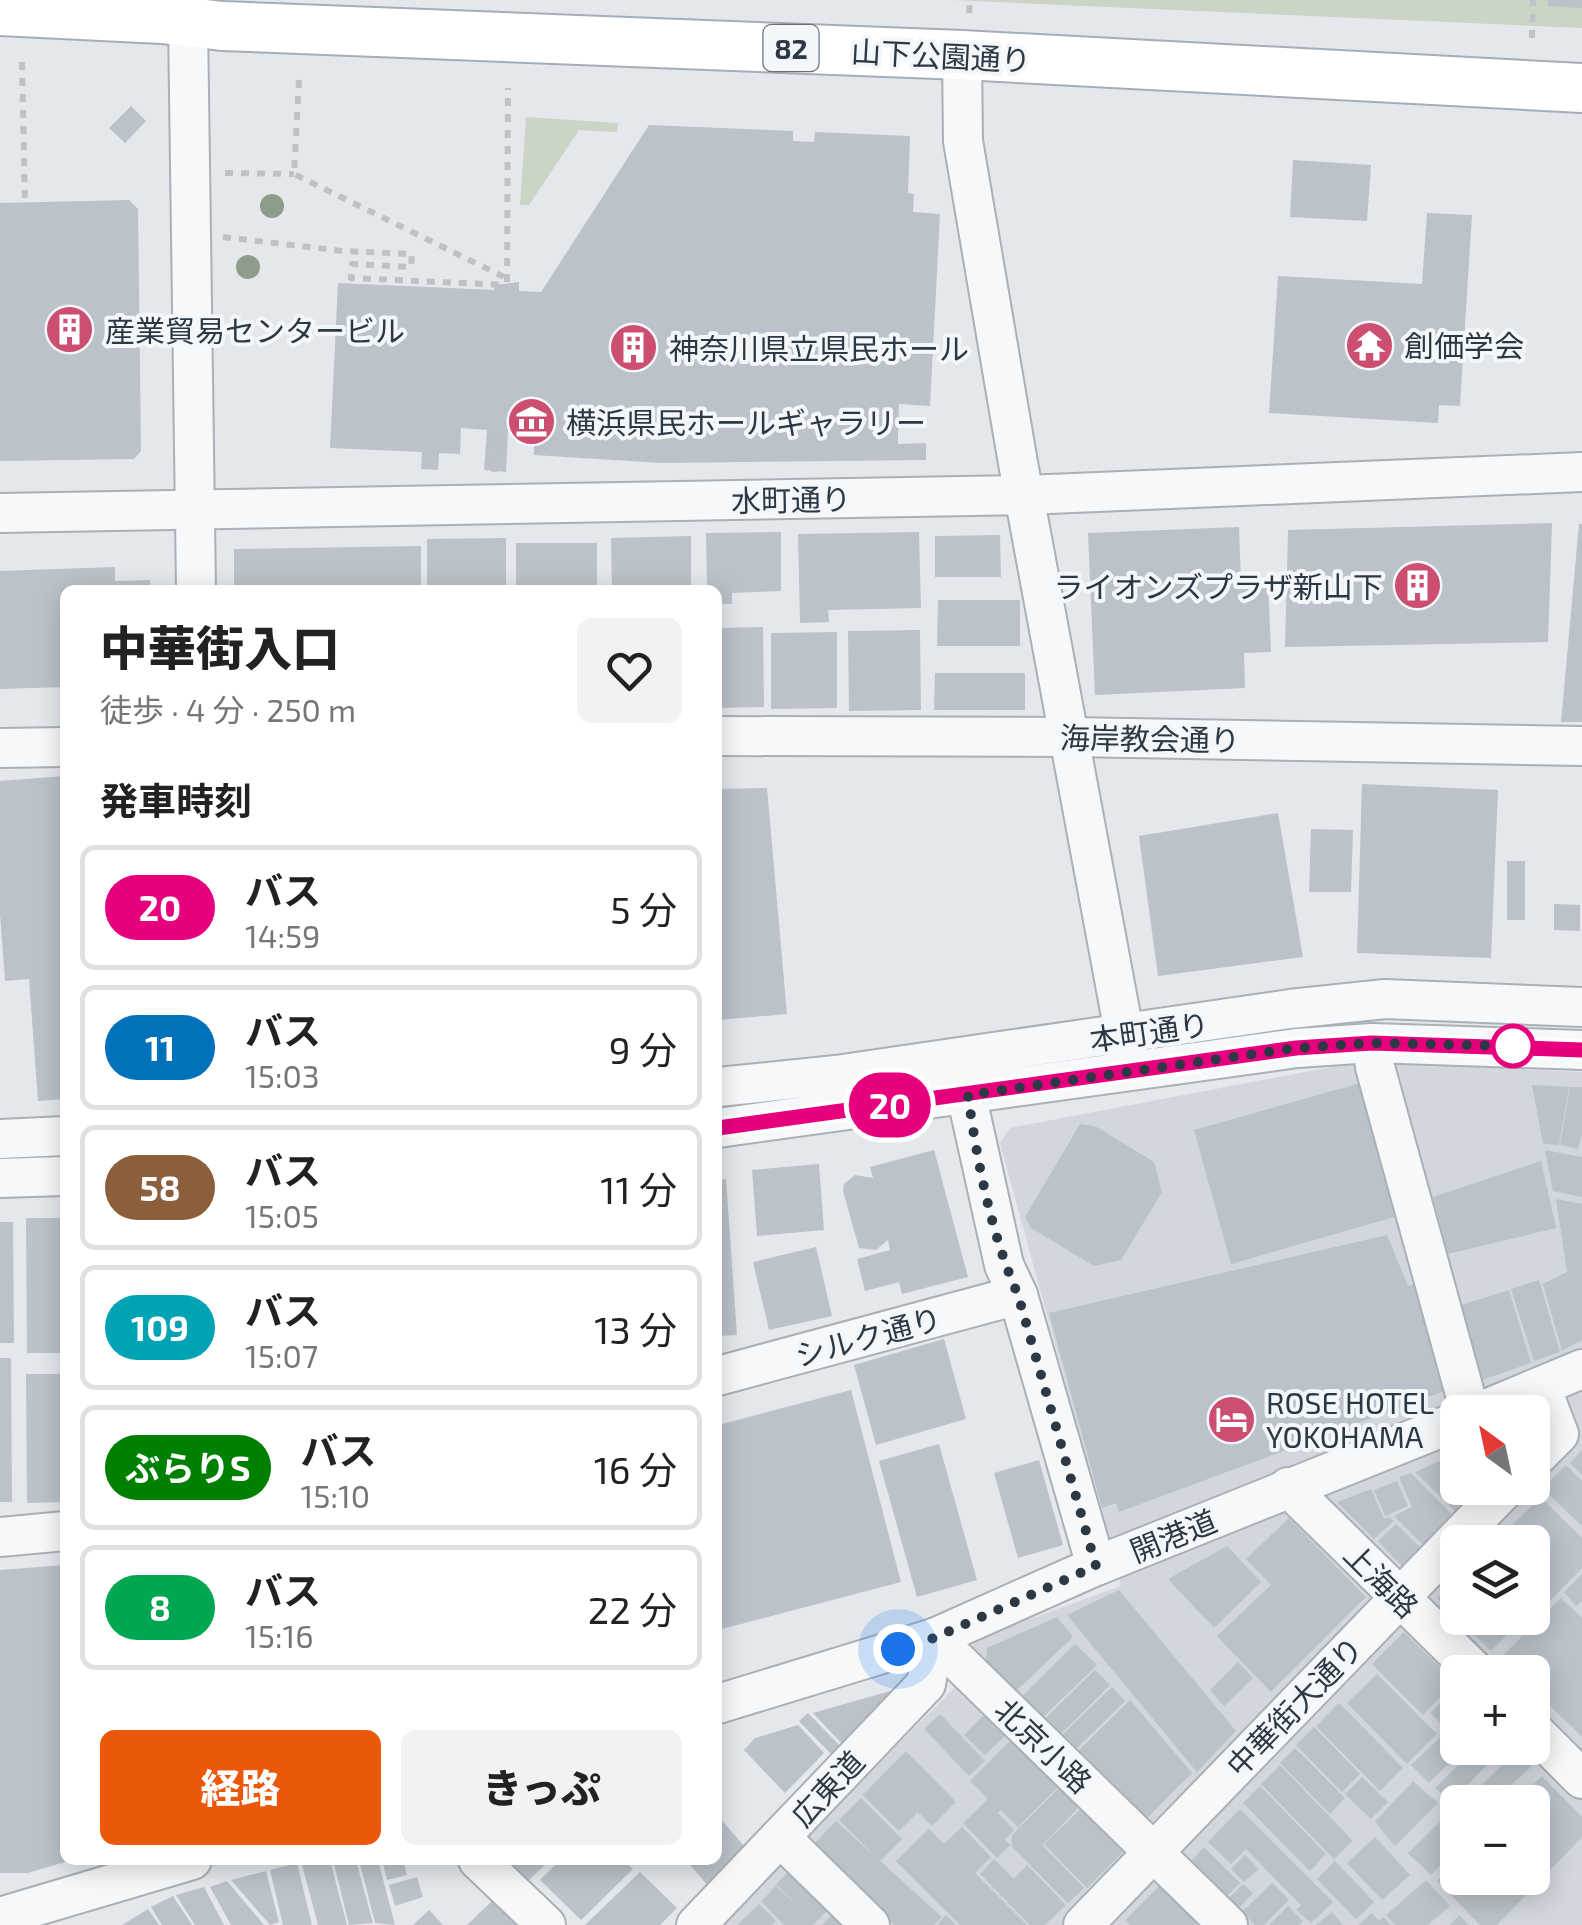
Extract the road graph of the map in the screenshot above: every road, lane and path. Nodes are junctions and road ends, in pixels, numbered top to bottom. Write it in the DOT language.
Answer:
graph roads {
  1 [pos="970,0"];
  2 [pos="1533,0"];
  3 [pos="0,11"];
  4 [pos="188,22"];
  5 [pos="966,34"];
  6 [pos="1532,38"];
  7 [pos="22,62"];
  8 [pos="299,80"];
  9 [pos="508,88"];
  10 [pos="1582,88"];
  11 [pos="226,173"];
  12 [pos="294,174"];
  13 [pos="24,202"];
  14 [pos="211,236"];
  15 [pos="507,286"];
  16 [pos="496,430"];
  17 [pos="1582,472"];
  18 [pos="494,478"];
  19 [pos="1026,495"];
  20 [pos="195,508"];
  21 [pos="0,512"];
  22 [pos="196,585"];
  23 [pos="722,736"];
  24 [pos="1072,736"];
  25 [pos="1582,746"];
  26 [pos="60,747"];
  27 [pos="0,748"];
  28 [pos="1582,1007"];
  29 [pos="1372,1043"];
  30 [pos="1582,1050"];
  31 [pos="1128,1052"];
  32 [pos="963,1077"];
  33 [pos="722,1086"];
  34 [pos="722,1127"];
  35 [pos="60,1136"];
  36 [pos="0,1139"];
  37 [pos="60,1176"];
  38 [pos="0,1178"];
  39 [pos="1018,1295"];
  40 [pos="1582,1369"];
  41 [pos="722,1375"];
  42 [pos="1541,1387"];
  43 [pos="1465,1395"];
  44 [pos="1521,1395"];
  45 [pos="1544,1395"];
  46 [pos="1550,1410"];
  47 [pos="1440,1428"];
  48 [pos="1550,1443"];
  49 [pos="1288,1487"];
  50 [pos="1489,1505"];
  51 [pos="60,1531"];
  52 [pos="0,1537"];
  53 [pos="1096,1566"];
  54 [pos="1400,1596"];
  55 [pos="934,1638"];
  56 [pos="1459,1655"];
  57 [pos="722,1703"];
  58 [pos="1550,1747"];
  59 [pos="1582,1779"];
  60 [pos="780,1838"];
  61 [pos="1153,1852"];
  62 [pos="175,1865"];
  63 [pos="483,1865"];
  64 [pos="0,1917"];
  65 [pos="546,1925"];
  66 [pos="696,1925"];
  67 [pos="870,1925"];
  68 [pos="1083,1925"];
  69 [pos="1228,1925"];
  1 -- 5 [label="path"];
  2 -- 6 [label="path"];
  3 -- 4 [label="main road, 山下公園通り / 82"];
  4 -- 5 [label="main road, 山下公園通り / 82"];
  4 -- 20 [label="street"];
  5 -- 10 [label="main road, 山下公園通り / 82"];
  5 -- 19 [label="street"];
  7 -- 13 [label="path"];
  8 -- 12 [label="path"];
  9 -- 15 [label="path"];
  11 -- 12 [label="path"];
  12 -- 15 [label="path"];
  14 -- 15 [label="path"];
  16 -- 18 [label="path"];
  17 -- 19 [label="street, 水町通り"];
  19 -- 20 [label="street, 水町通り"];
  19 -- 24 [label="street"];
  20 -- 21 [label="street, 水町通り"];
  20 -- 22 [label="street"];
  23 -- 24 [label="street, 海岸教会通り"];
  24 -- 25 [label="street, 海岸教会通り"];
  24 -- 31 [label="street"];
  26 -- 27 [label="street"];
  28 -- 31 [label="street, 本町通り"];
  29 -- 30 [label="street, 本町通り"];
  29 -- 31 [label="street, 本町通り"];
  29 -- 43 [label="street"];
  31 -- 32 [label="street, 本町通り"];
  32 -- 33 [label="street, 本町通り"];
  32 -- 34 [label="street, 本町通り"];
  32 -- 39 [label="street"];
  35 -- 36 [label="street"];
  37 -- 38 [label="street"];
  39 -- 41 [label="street, シルク通り"];
  39 -- 53 [label="street"];
  40 -- 42 [label="street"];
  42 -- 44 [label="street"];
  42 -- 45 [label="street"];
  46 -- 48 [label="street"];
  47 -- 49 [label="street, 開港道"];
  49 -- 53 [label="street, 開港道"];
  49 -- 54 [label="street, 上海路"];
  50 -- 54 [label="street, 中華街大通り"];
  51 -- 52 [label="street"];
  53 -- 55 [label="street, 開港道"];
  54 -- 56 [label="street, 上海路"];
  54 -- 61 [label="street, 中華街大通り"];
  55 -- 57 [label="street, 開港道"];
  55 -- 60 [label="street, 広東道"];
  55 -- 61 [label="street, 北京小路"];
  58 -- 59 [label="street"];
  60 -- 66 [label="street, 広東道"];
  60 -- 67 [label="street"];
  61 -- 68 [label="street, 中華街大通り"];
  61 -- 69 [label="street, 北京小路"];
  62 -- 64 [label="street"];
  63 -- 65 [label="street"];
}
